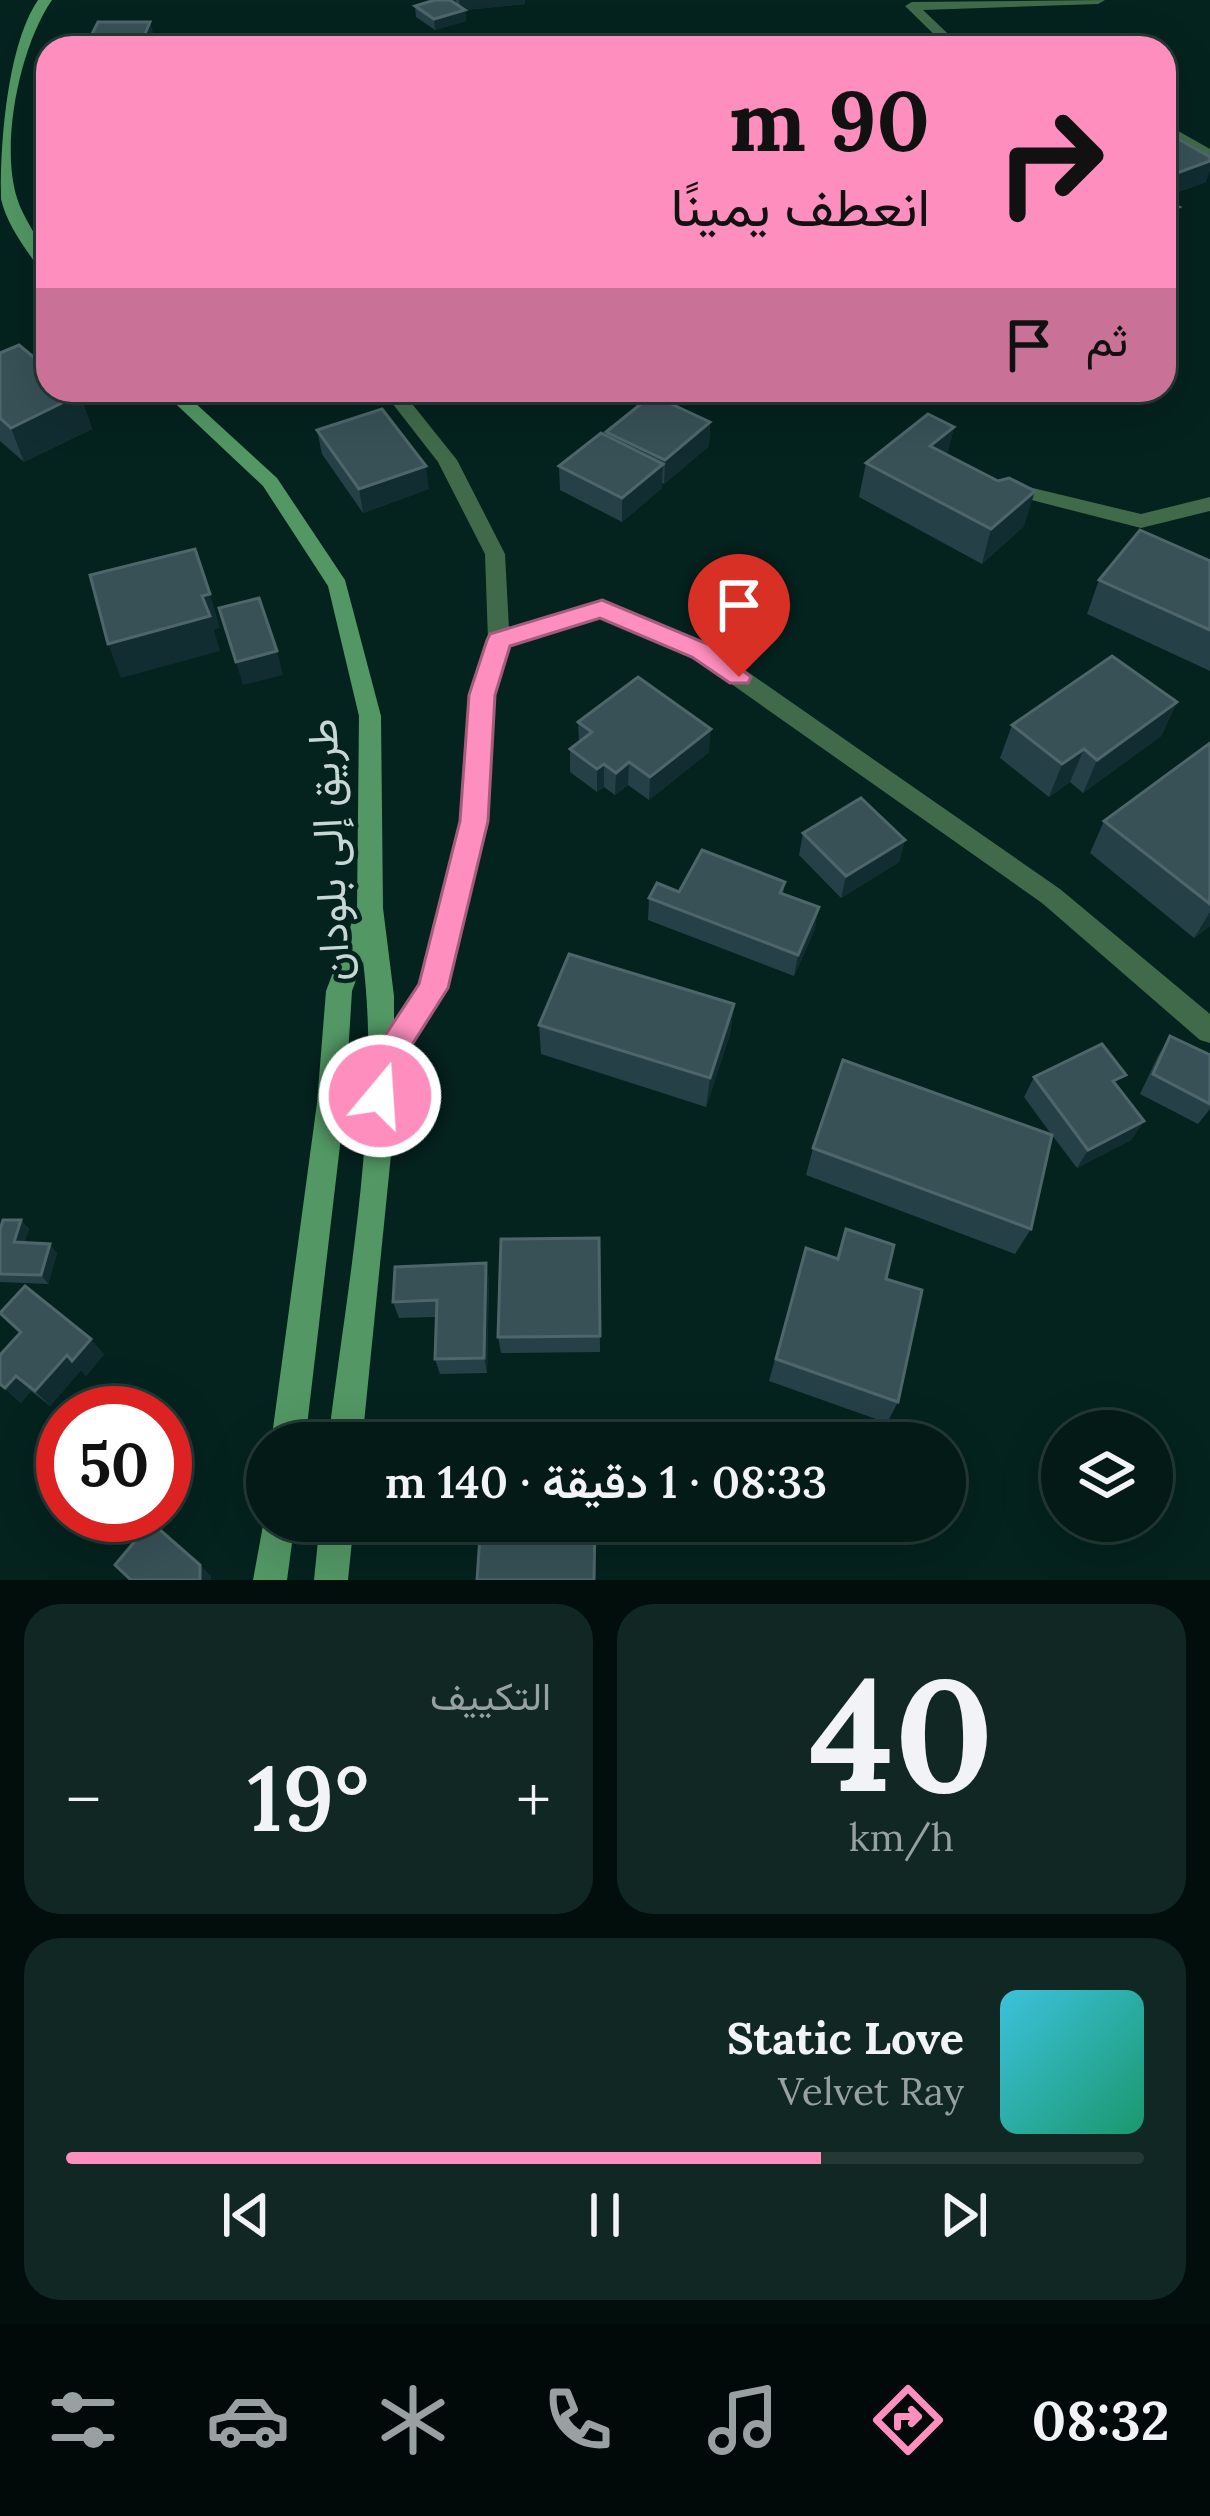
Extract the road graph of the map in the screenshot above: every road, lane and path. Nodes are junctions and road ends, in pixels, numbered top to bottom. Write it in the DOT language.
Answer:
graph roads {
  1 [pos="45,0"];
  2 [pos="895,0"];
  3 [pos="1098,0"];
  4 [pos="912,6"];
  5 [pos="943,36"];
  6 [pos="1176,134"];
  7 [pos="1210,155"];
  8 [pos="36,250"];
  9 [pos="183,402"];
  10 [pos="401,402"];
  11 [pos="991,484"];
  12 [pos="1210,504"];
  13 [pos="499,640"];
  14 [pos="370,908"];
  15 [pos="1210,1030"];
  16 [pos="380,1066"];
  17 [pos="291,1422"];
  18 [pos="347,1422"];
  19 [pos="275,1542"];
  20 [pos="335,1542"];
  21 [pos="270,1580"];
  22 [pos="331,1580"];
  1 -- 8 [label="main road"];
  2 -- 4 [label="street"];
  3 -- 4 [label="street"];
  4 -- 5 [label="street"];
  6 -- 7 [label="street"];
  9 -- 14 [label="main road, طريق إلى بلودان"];
  10 -- 13 [label="street"];
  11 -- 12 [label="street"];
  13 -- 15 [label="street"];
  13 -- 16 [label="street"];
  14 -- 16 [label="main road, طريق إلى بلودان"];
  14 -- 17 [label="main road"];
  16 -- 18 [label="main road, طريق إلى بلودان"];
  19 -- 21 [label="main road"];
  20 -- 22 [label="main road"];
}
